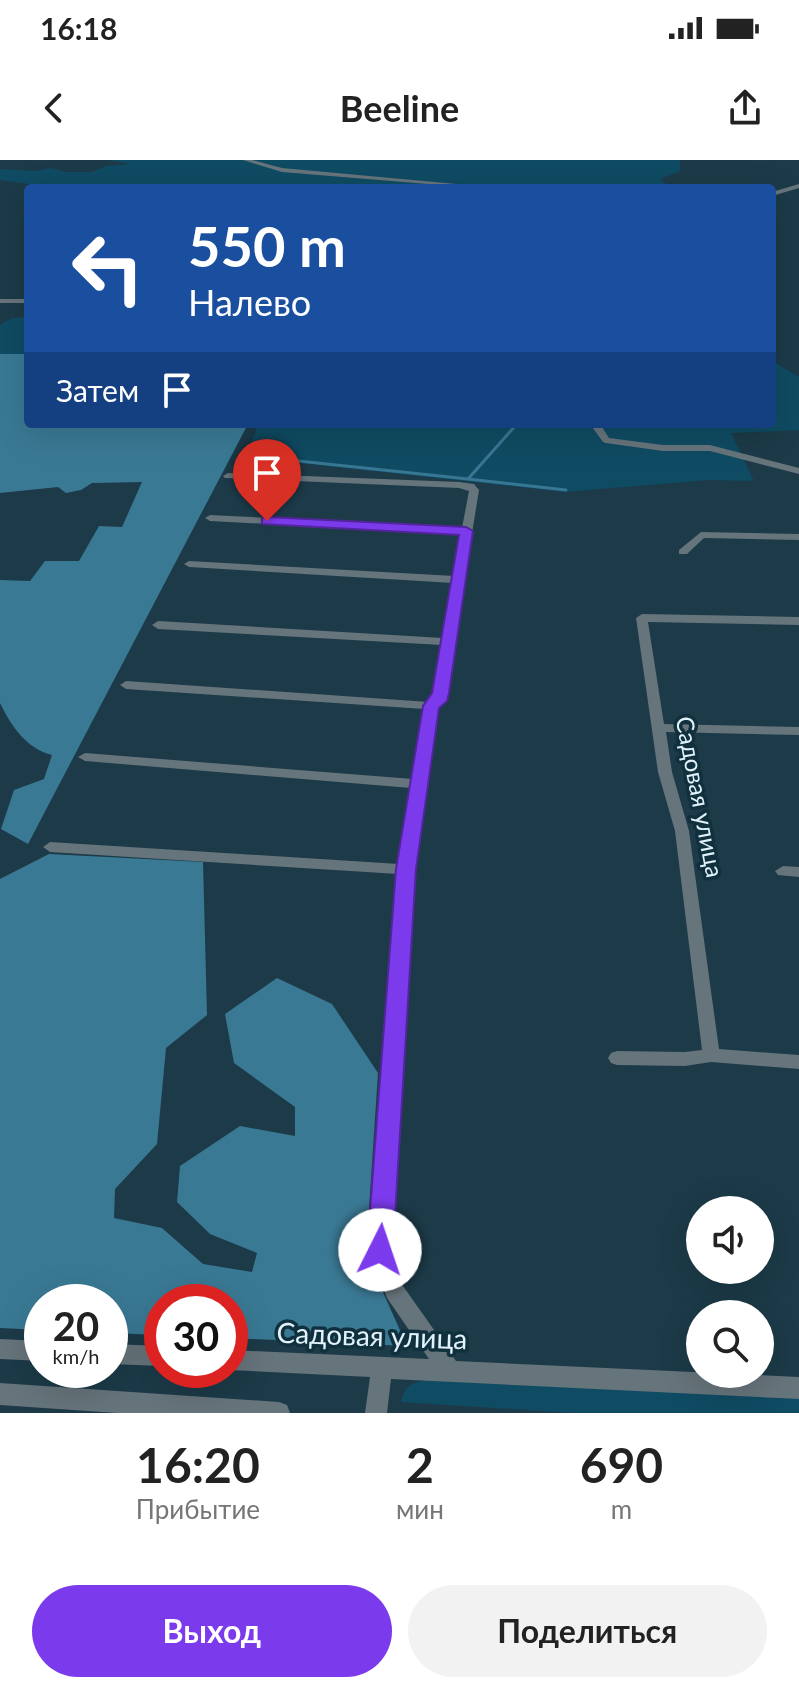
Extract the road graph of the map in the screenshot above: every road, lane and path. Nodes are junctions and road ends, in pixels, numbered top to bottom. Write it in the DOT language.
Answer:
graph roads {
  1 [pos="246,160"];
  2 [pos="449,184"];
  3 [pos="799,186"];
  4 [pos="776,193"];
  5 [pos="0,301"];
  6 [pos="24,301"];
  7 [pos="598,428"];
  8 [pos="799,471"];
  9 [pos="228,476"];
  10 [pos="210,518"];
  11 [pos="466,531"];
  12 [pos="799,537"];
  13 [pos="683,552"];
  14 [pos="189,564"];
  15 [pos="459,580"];
  16 [pos="799,621"];
  17 [pos="158,625"];
  18 [pos="450,642"];
  19 [pos="126,685"];
  20 [pos="431,706"];
  21 [pos="658,728"];
  22 [pos="799,731"];
  23 [pos="85,757"];
  24 [pos="419,784"];
  25 [pos="50,847"];
  26 [pos="406,869"];
  27 [pos="711,1055"];
  28 [pos="617,1058"];
  29 [pos="799,1062"];
  30 [pos="0,1349"];
  31 [pos="24,1350"];
  32 [pos="248,1361"];
  33 [pos="382,1366"];
  34 [pos="448,1368"];
  35 [pos="799,1388"];
  36 [pos="0,1394"];
  37 [pos="279,1413"];
  38 [pos="376,1413"];
  1 -- 2 [label="street"];
  3 -- 4 [label="street"];
  5 -- 6 [label="street"];
  7 -- 8 [label="street"];
  9 -- 11 [label="street"];
  10 -- 11 [label="street"];
  11 -- 15 [label="street"];
  12 -- 13 [label="street"];
  14 -- 15 [label="street"];
  15 -- 18 [label="street"];
  16 -- 21 [label="street, Садовая улица"];
  17 -- 18 [label="street"];
  18 -- 20 [label="street"];
  19 -- 20 [label="street"];
  20 -- 24 [label="street"];
  21 -- 22 [label="street"];
  21 -- 27 [label="street, Садовая улица"];
  23 -- 24 [label="street"];
  24 -- 26 [label="street"];
  25 -- 26 [label="street"];
  26 -- 34 [label="street"];
  27 -- 28 [label="street"];
  27 -- 29 [label="street"];
  30 -- 31 [label="street"];
  32 -- 33 [label="street, Садовая улица"];
  33 -- 34 [label="street, Садовая улица"];
  33 -- 38 [label="street"];
  34 -- 35 [label="street, Садовая улица"];
  36 -- 37 [label="street"];
}
